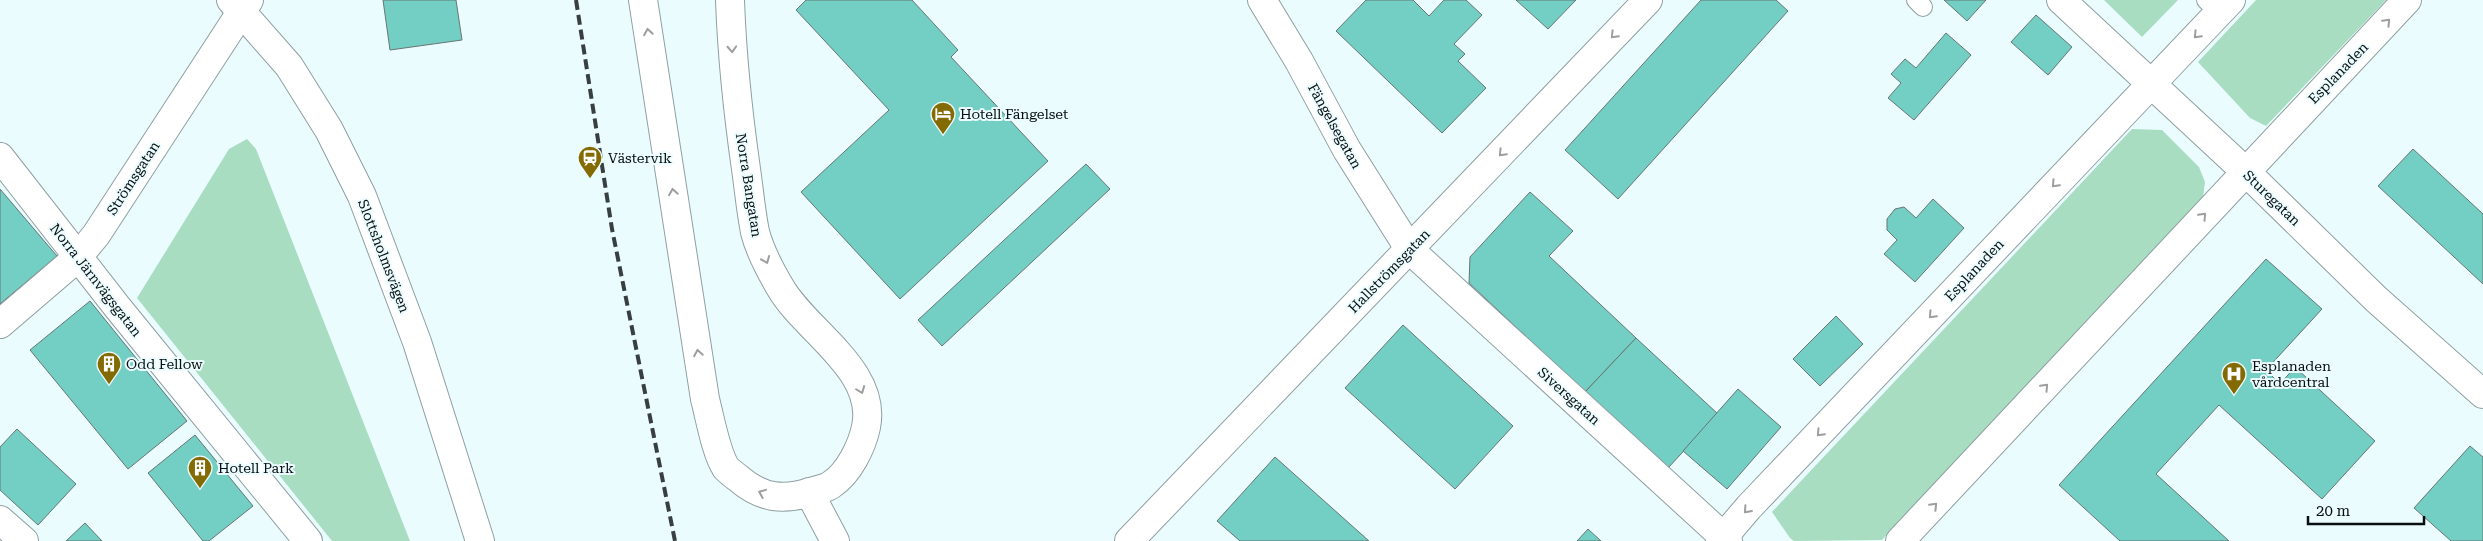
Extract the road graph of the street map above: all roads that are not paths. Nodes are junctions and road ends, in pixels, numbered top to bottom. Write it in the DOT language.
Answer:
graph roads {
  1 [pos="643,0"];
  2 [pos="730,0"];
  3 [pos="1262,0"];
  4 [pos="1648,0"];
  5 [pos="2061,0"];
  6 [pos="2407,0"];
  7 [pos="241,4"];
  8 [pos="2219,4"];
  9 [pos="2151,84"];
  10 [pos="0,157"];
  11 [pos="2245,171"];
  12 [pos="1410,250"];
  13 [pos="77,258"];
  14 [pos="0,324"];
  15 [pos="2483,394"];
  16 [pos="809,492"];
  17 [pos="0,520"];
  18 [pos="1724,540"];
  19 [pos="24,541"];
  20 [pos="308,541"];
  21 [pos="480,541"];
  22 [pos="835,541"];
  23 [pos="1129,541"];
  24 [pos="1900,541"];
  16 -- 1 [label="street, Norra Bangatan, one-way"];
  2 -- 16 [label="street, Norra Bangatan, one-way"];
  3 -- 12 [label="street, Fängelsegatan"];
  4 -- 12 [label="street, Hallströmsgatan, one-way"];
  5 -- 9 [label="street, Sturegatan"];
  11 -- 6 [label="street, Esplanaden, one-way"];
  7 -- 13 [label="street, Strömsgatan"];
  7 -- 21 [label="street, Slottsholmsvägen"];
  8 -- 9 [label="street, Esplanaden, one-way"];
  9 -- 11 [label="street, Sturegatan"];
  9 -- 18 [label="street, Esplanaden, one-way"];
  10 -- 13 [label="street, Norra Järnvägsgatan"];
  11 -- 15 [label="street, Sturegatan"];
  24 -- 11 [label="street, Esplanaden, one-way"];
  12 -- 18 [label="street, Siversgatan"];
  12 -- 23 [label="street, Hallströmsgatan"];
  13 -- 14 [label="street, Strömsgatan"];
  13 -- 20 [label="street, Norra Järnvägsgatan"];
  16 -- 22 [label="street"];
  17 -- 19 [label="street"];
}
